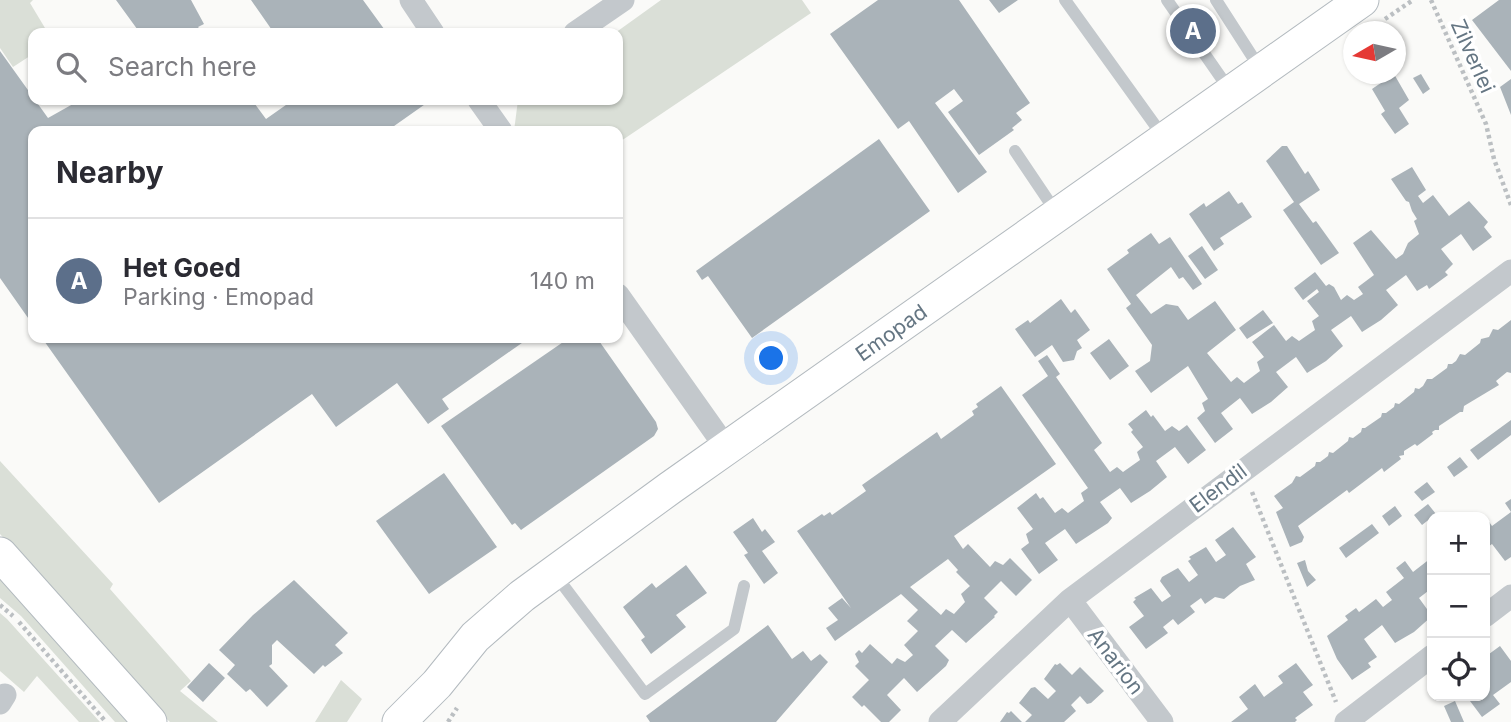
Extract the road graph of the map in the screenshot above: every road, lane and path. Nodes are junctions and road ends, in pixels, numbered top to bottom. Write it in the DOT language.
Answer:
graph roads {
  1 [pos="411,0"];
  2 [pos="623,0"];
  3 [pos="1065,0"];
  4 [pos="1167,0"];
  5 [pos="1216,0"];
  6 [pos="1413,0"];
  7 [pos="1431,0"];
  8 [pos="1371,12"];
  9 [pos="430,28"];
  10 [pos="582,28"];
  11 [pos="1262,72"];
  12 [pos="1233,94"];
  13 [pos="483,105"];
  14 [pos="497,126"];
  15 [pos="1166,140"];
  16 [pos="1015,152"];
  17 [pos="1511,205"];
  18 [pos="1058,216"];
  19 [pos="1511,271"];
  20 [pos="623,302"];
  21 [pos="727,449"];
  22 [pos="1243,469"];
  23 [pos="0,554"];
  24 [pos="554,572"];
  25 [pos="744,586"];
  26 [pos="1511,596"];
  27 [pos="1070,600"];
  28 [pos="0,605"];
  29 [pos="1490,612"];
  30 [pos="1427,659"];
  31 [pos="438,684"];
  32 [pos="1343,716"];
  33 [pos="106,722"];
  34 [pos="150,722"];
  35 [pos="399,722"];
  36 [pos="423,722"];
  37 [pos="940,722"];
  38 [pos="1162,722"];
  1 -- 9 [label="street"];
  2 -- 10 [label="street"];
  3 -- 15 [label="lane"];
  4 -- 12 [label="lane"];
  5 -- 11 [label="lane"];
  6 -- 8 [label="path"];
  7 -- 17 [label="path, Zilverlei"];
  8 -- 11 [label="main road, Emopad"];
  11 -- 12 [label="main road, Emopad"];
  12 -- 15 [label="main road, Emopad"];
  13 -- 14 [label="street"];
  15 -- 18 [label="main road, Emopad"];
  16 -- 18 [label="lane"];
  18 -- 21 [label="main road, Emopad"];
  19 -- 22 [label="street, Elendil"];
  20 -- 21 [label="street"];
  21 -- 24 [label="main road, Emopad"];
  22 -- 27 [label="street, Elendil"];
  22 -- 32 [label="path"];
  23 -- 34 [label="main road"];
  24 -- 25 [label="lane"];
  24 -- 31 [label="main road, Emopad"];
  26 -- 29 [label="street"];
  27 -- 37 [label="street, Elendil"];
  27 -- 38 [label="street, Anarion"];
  28 -- 33 [label="path"];
  30 -- 32 [label="street"];
  31 -- 35 [label="main road, Emopad"];
  31 -- 36 [label="main road, Emopad"];
}
